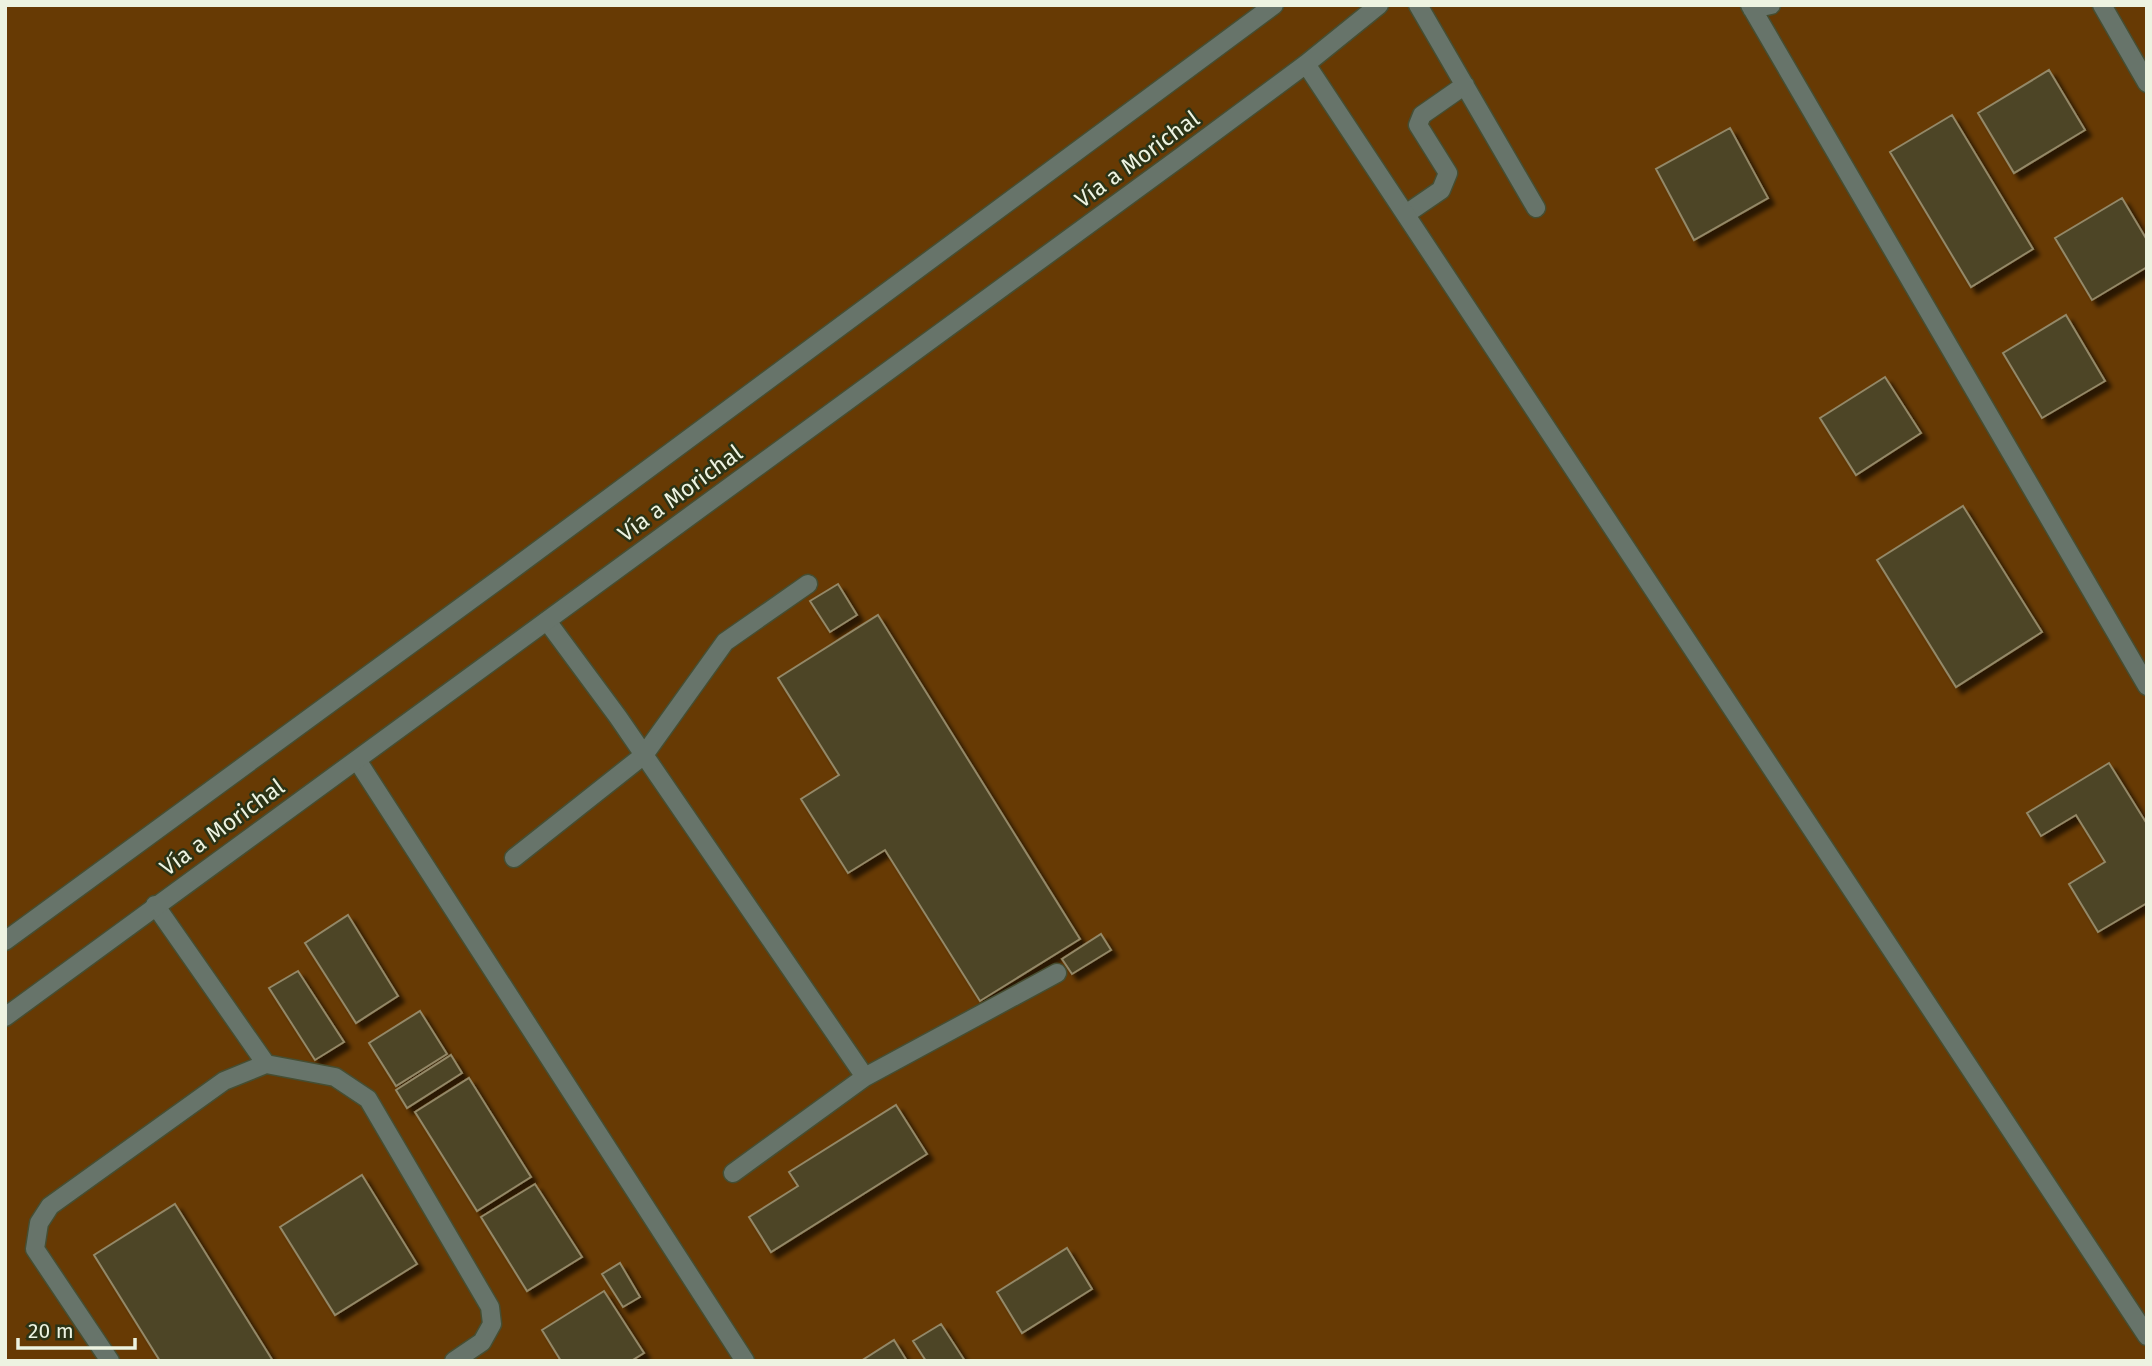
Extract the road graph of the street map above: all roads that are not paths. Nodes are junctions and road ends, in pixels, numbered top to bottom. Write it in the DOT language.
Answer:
graph roads {
  1 [pos="1274,5"];
  2 [pos="1380,5"];
  3 [pos="1418,5"];
  4 [pos="1771,5"];
  5 [pos="2102,5"];
  6 [pos="1751,7"];
  7 [pos="1309,68"];
  8 [pos="2147,83"];
  9 [pos="1465,85"];
  10 [pos="1536,208"];
  11 [pos="1406,214"];
  12 [pos="808,584"];
  13 [pos="547,621"];
  14 [pos="2147,686"];
  15 [pos="644,755"];
  16 [pos="357,760"];
  17 [pos="514,858"];
  18 [pos="155,905"];
  19 [pos="5,941"];
  20 [pos="1057,973"];
  21 [pos="5,1017"];
  22 [pos="266,1064"];
  23 [pos="865,1077"];
  24 [pos="733,1173"];
  25 [pos="2147,1336"];
  26 [pos="110,1361"];
  27 [pos="454,1361"];
  28 [pos="745,1361"];
  1 -- 19 [label="street, Vía a Morichal"];
  2 -- 7 [label="street, Vía a Morichal"];
  3 -- 9 [label="street"];
  4 -- 6 [label="street"];
  5 -- 8 [label="street"];
  6 -- 14 [label="street"];
  7 -- 11 [label="street"];
  7 -- 13 [label="street, Vía a Morichal"];
  9 -- 10 [label="street"];
  9 -- 11 [label="street"];
  11 -- 25 [label="street"];
  12 -- 15 [label="street"];
  13 -- 15 [label="street"];
  13 -- 16 [label="street, Vía a Morichal"];
  15 -- 17 [label="street"];
  15 -- 23 [label="street"];
  16 -- 18 [label="street, Vía a Morichal"];
  16 -- 28 [label="street"];
  18 -- 21 [label="street, Vía a Morichal"];
  18 -- 22 [label="street"];
  20 -- 23 [label="street"];
  22 -- 26 [label="street"];
  22 -- 27 [label="street"];
  23 -- 24 [label="street"];
}
